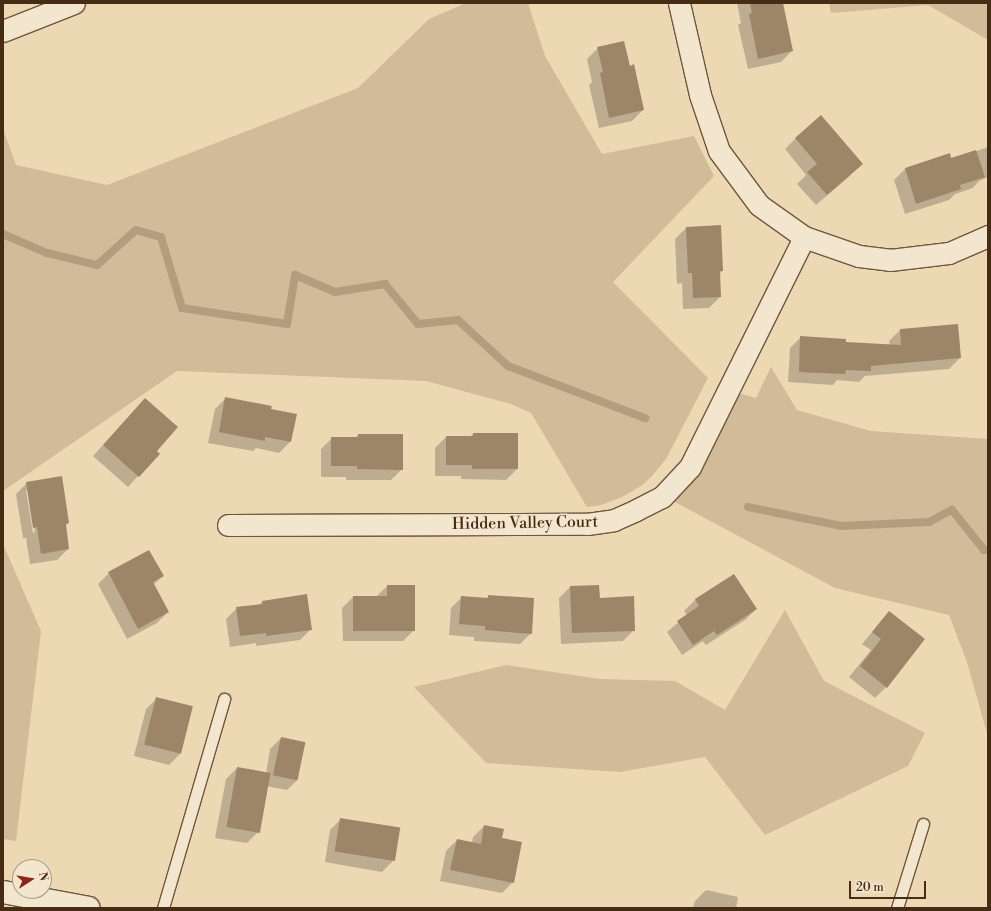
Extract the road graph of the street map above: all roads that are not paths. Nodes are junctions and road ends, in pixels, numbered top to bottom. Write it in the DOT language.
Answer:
graph roads {
  1 [pos="74,3"];
  2 [pos="679,3"];
  3 [pos="3,31"];
  4 [pos="988,236"];
  5 [pos="804,237"];
  6 [pos="228,525"];
  7 [pos="224,699"];
  8 [pos="923,824"];
  9 [pos="3,892"];
  10 [pos="89,908"];
  11 [pos="163,908"];
  12 [pos="897,908"];
  1 -- 3 [label="street"];
  2 -- 5 [label="street"];
  4 -- 5 [label="street"];
  5 -- 6 [label="street, Hidden Valley Court"];
  7 -- 11 [label="lane"];
  8 -- 12 [label="lane"];
  9 -- 10 [label="main road"];
}
